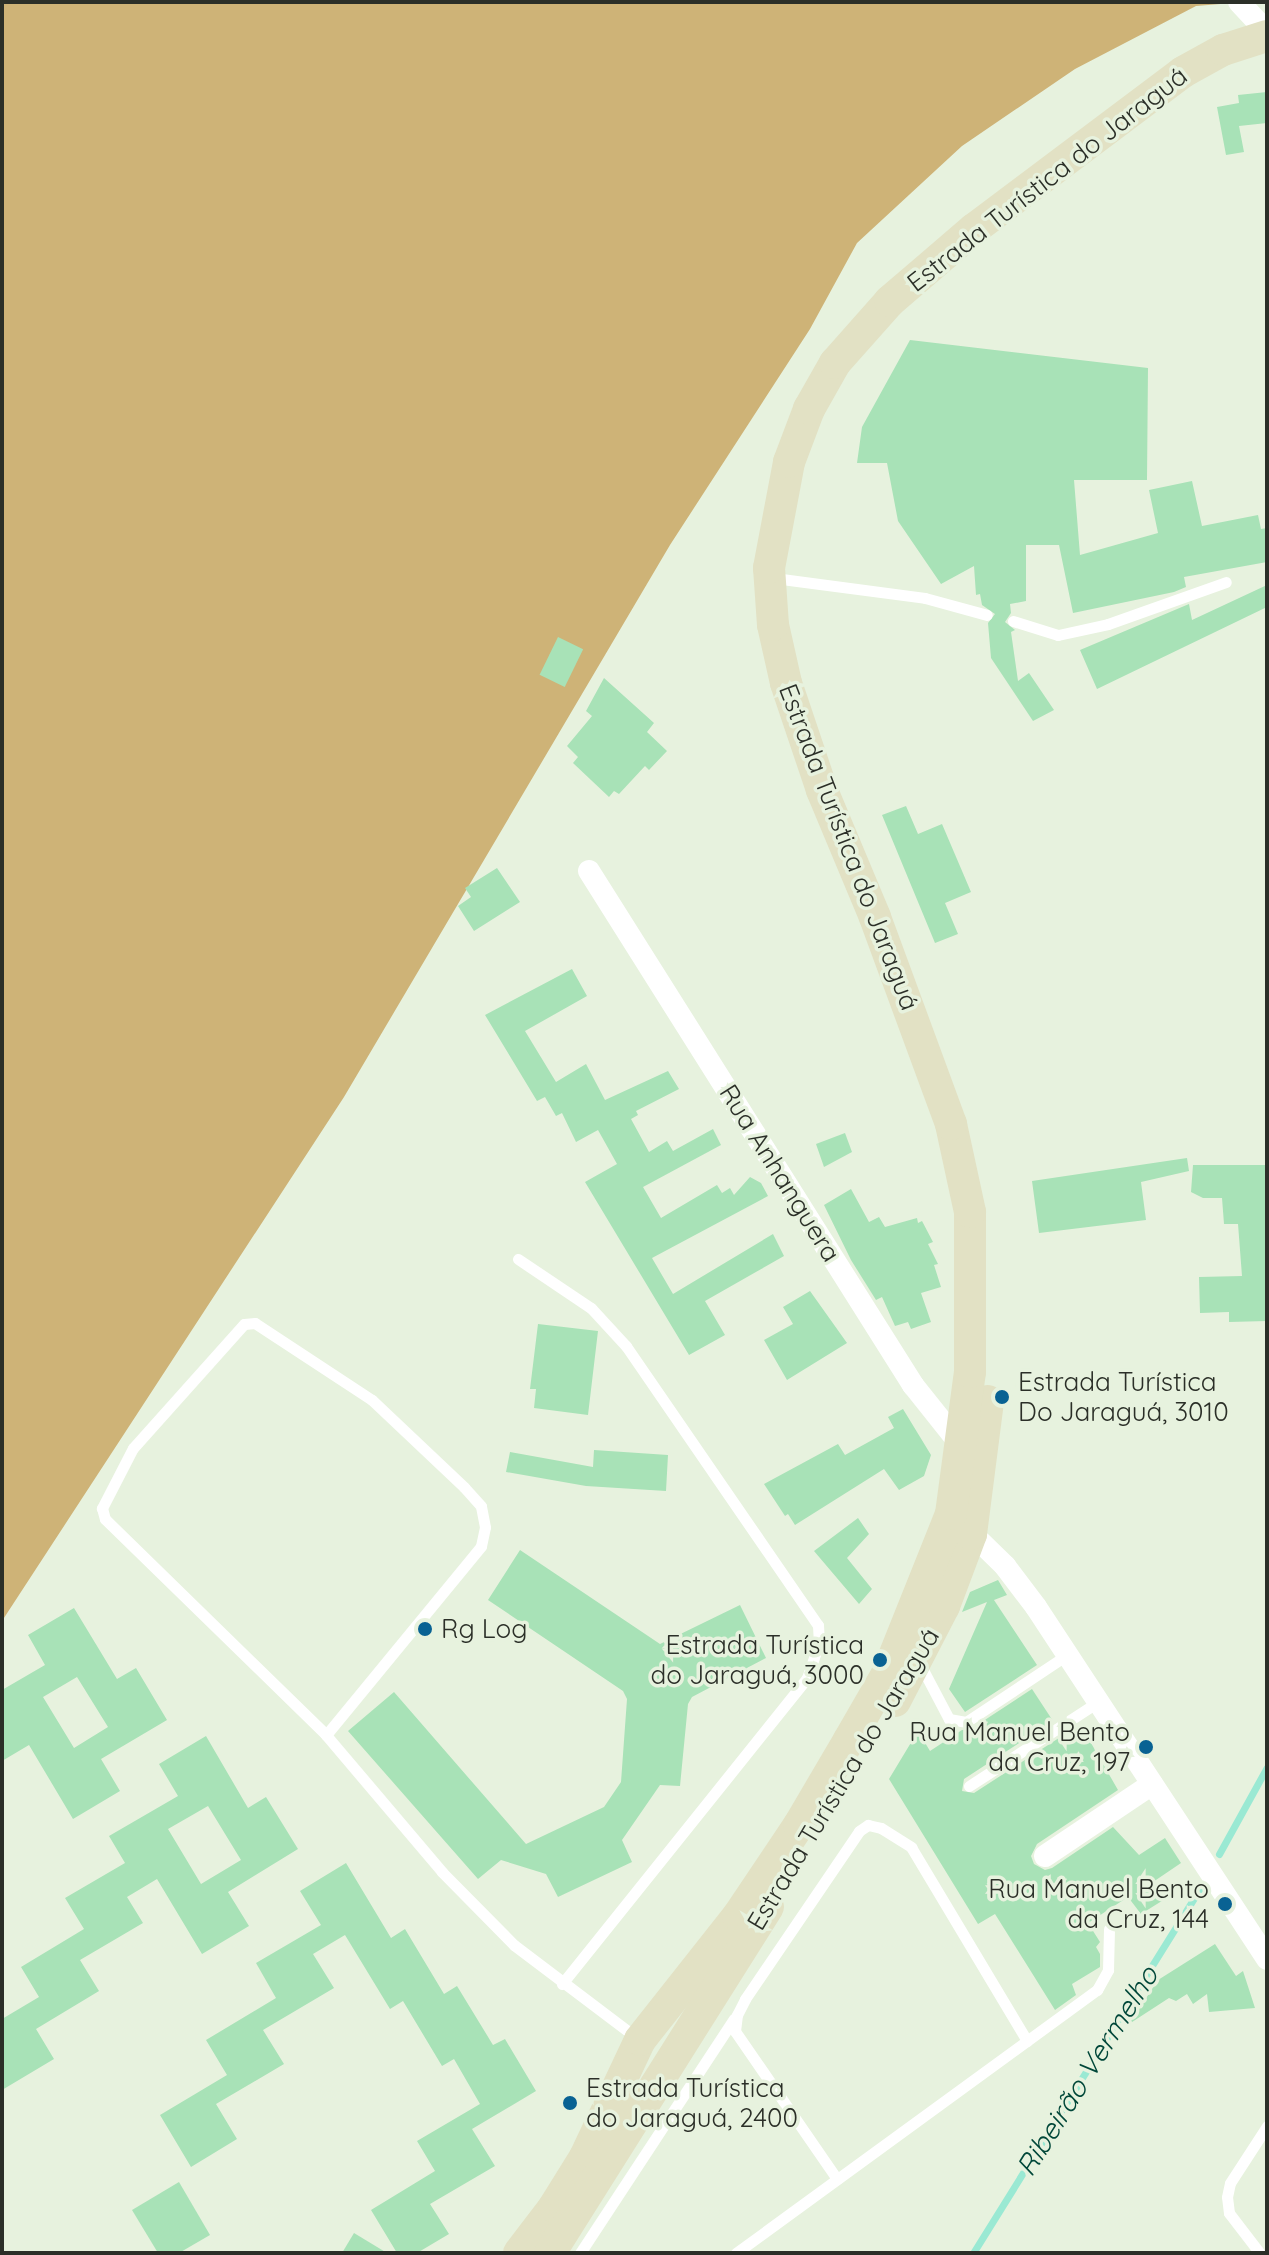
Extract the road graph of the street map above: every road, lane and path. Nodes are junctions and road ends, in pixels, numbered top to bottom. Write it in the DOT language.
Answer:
graph roads {
  1 [pos="1239,2"];
  2 [pos="1267,34"];
  3 [pos="770,578"];
  4 [pos="1226,582"];
  5 [pos="987,615"];
  6 [pos="1013,621"];
  7 [pos="589,871"];
  8 [pos="518,1259"];
  9 [pos="972,1456"];
  10 [pos="961,1524"];
  11 [pos="1067,1655"];
  12 [pos="918,1659"];
  13 [pos="1098,1702"];
  14 [pos="326,1735"];
  15 [pos="1152,1784"];
  16 [pos="969,1786"];
  17 [pos="1045,1856"];
  18 [pos="1109,1929"];
  19 [pos="1267,1959"];
  20 [pos="562,1984"];
  21 [pos="737,2015"];
  22 [pos="640,2040"];
  23 [pos="1027,2041"];
  24 [pos="668,2066"];
  25 [pos="1267,2126"];
  26 [pos="837,2179"];
  27 [pos="1259,2252"];
  28 [pos="519,2253"];
  29 [pos="550,2253"];
  30 [pos="580,2253"];
  31 [pos="736,2253"];
  1 -- 2 [label="street"];
  2 -- 3 [label="main road, Estrada Turística do Jaraguá"];
  3 -- 5 [label="lane"];
  3 -- 9 [label="main road, Estrada Turística do Jaraguá"];
  4 -- 6 [label="lane"];
  7 -- 9 [label="street, Rua Anhanguera"];
  8 -- 20 [label="lane"];
  9 -- 10 [label="main road, Estrada Turística do Jaraguá"];
  10 -- 11 [label="street"];
  10 -- 12 [label="main road, Estrada Turística do Jaraguá"];
  10 -- 22 [label="main road, Estrada Turística do Jaraguá"];
  11 -- 12 [label="lane"];
  11 -- 13 [label="street"];
  12 -- 24 [label="main road, Estrada Turística do Jaraguá"];
  13 -- 15 [label="street"];
  13 -- 16 [label="lane"];
  14 -- 14 [label="lane"];
  14 -- 20 [label="lane"];
  15 -- 17 [label="street"];
  15 -- 19 [label="street"];
  18 -- 23 [label="lane"];
  20 -- 22 [label="lane"];
  21 -- 23 [label="lane"];
  21 -- 26 [label="lane"];
  21 -- 30 [label="lane"];
  22 -- 24 [label="main road"];
  22 -- 28 [label="main road, Estrada Turística do Jaraguá"];
  23 -- 26 [label="lane"];
  24 -- 29 [label="main road, Estrada Turística do Jaraguá"];
  25 -- 27 [label="lane"];
  26 -- 31 [label="lane"];
}
